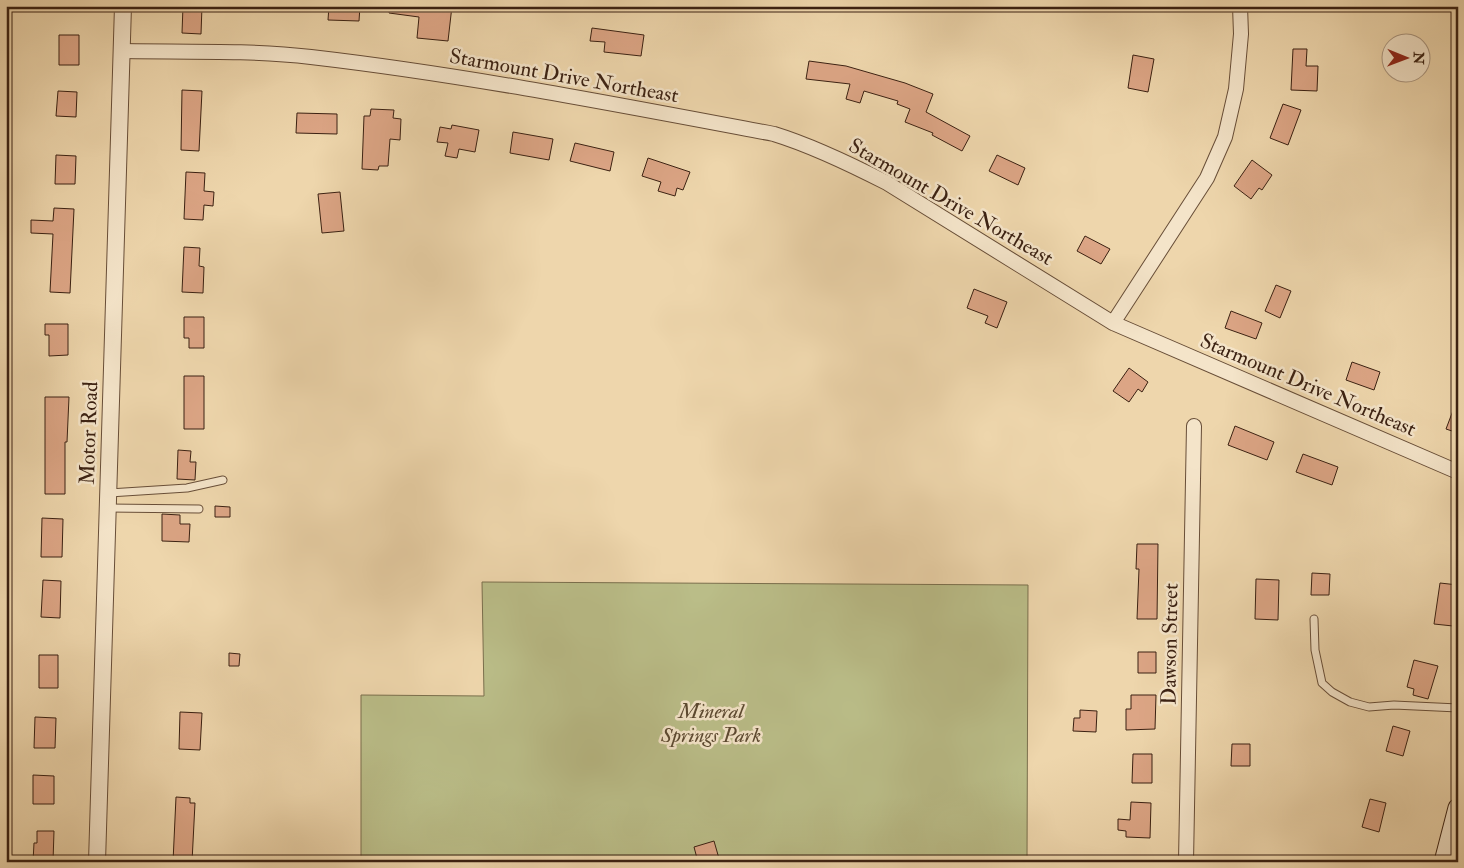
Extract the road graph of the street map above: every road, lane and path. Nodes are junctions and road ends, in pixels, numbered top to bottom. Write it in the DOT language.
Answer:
graph roads {
  1 [pos="123,6"];
  2 [pos="1240,6"];
  3 [pos="122,51"];
  4 [pos="1113,323"];
  5 [pos="1194,426"];
  6 [pos="1458,472"];
  7 [pos="223,480"];
  8 [pos="108,501"];
  9 [pos="199,509"];
  10 [pos="1314,619"];
  11 [pos="1458,708"];
  12 [pos="1458,808"];
  13 [pos="97,862"];
  14 [pos="1186,862"];
  15 [pos="1444,862"];
  1 -- 3 [label="street, Motor Road"];
  2 -- 4 [label="street"];
  3 -- 4 [label="street, Starmount Drive Northeast"];
  3 -- 8 [label="street, Motor Road"];
  4 -- 6 [label="street, Starmount Drive Northeast"];
  5 -- 14 [label="street, Dawson Street"];
  7 -- 8 [label="lane"];
  8 -- 9 [label="lane"];
  8 -- 13 [label="street, Motor Road"];
  10 -- 11 [label="lane"];
  12 -- 15 [label="main road"];
}
